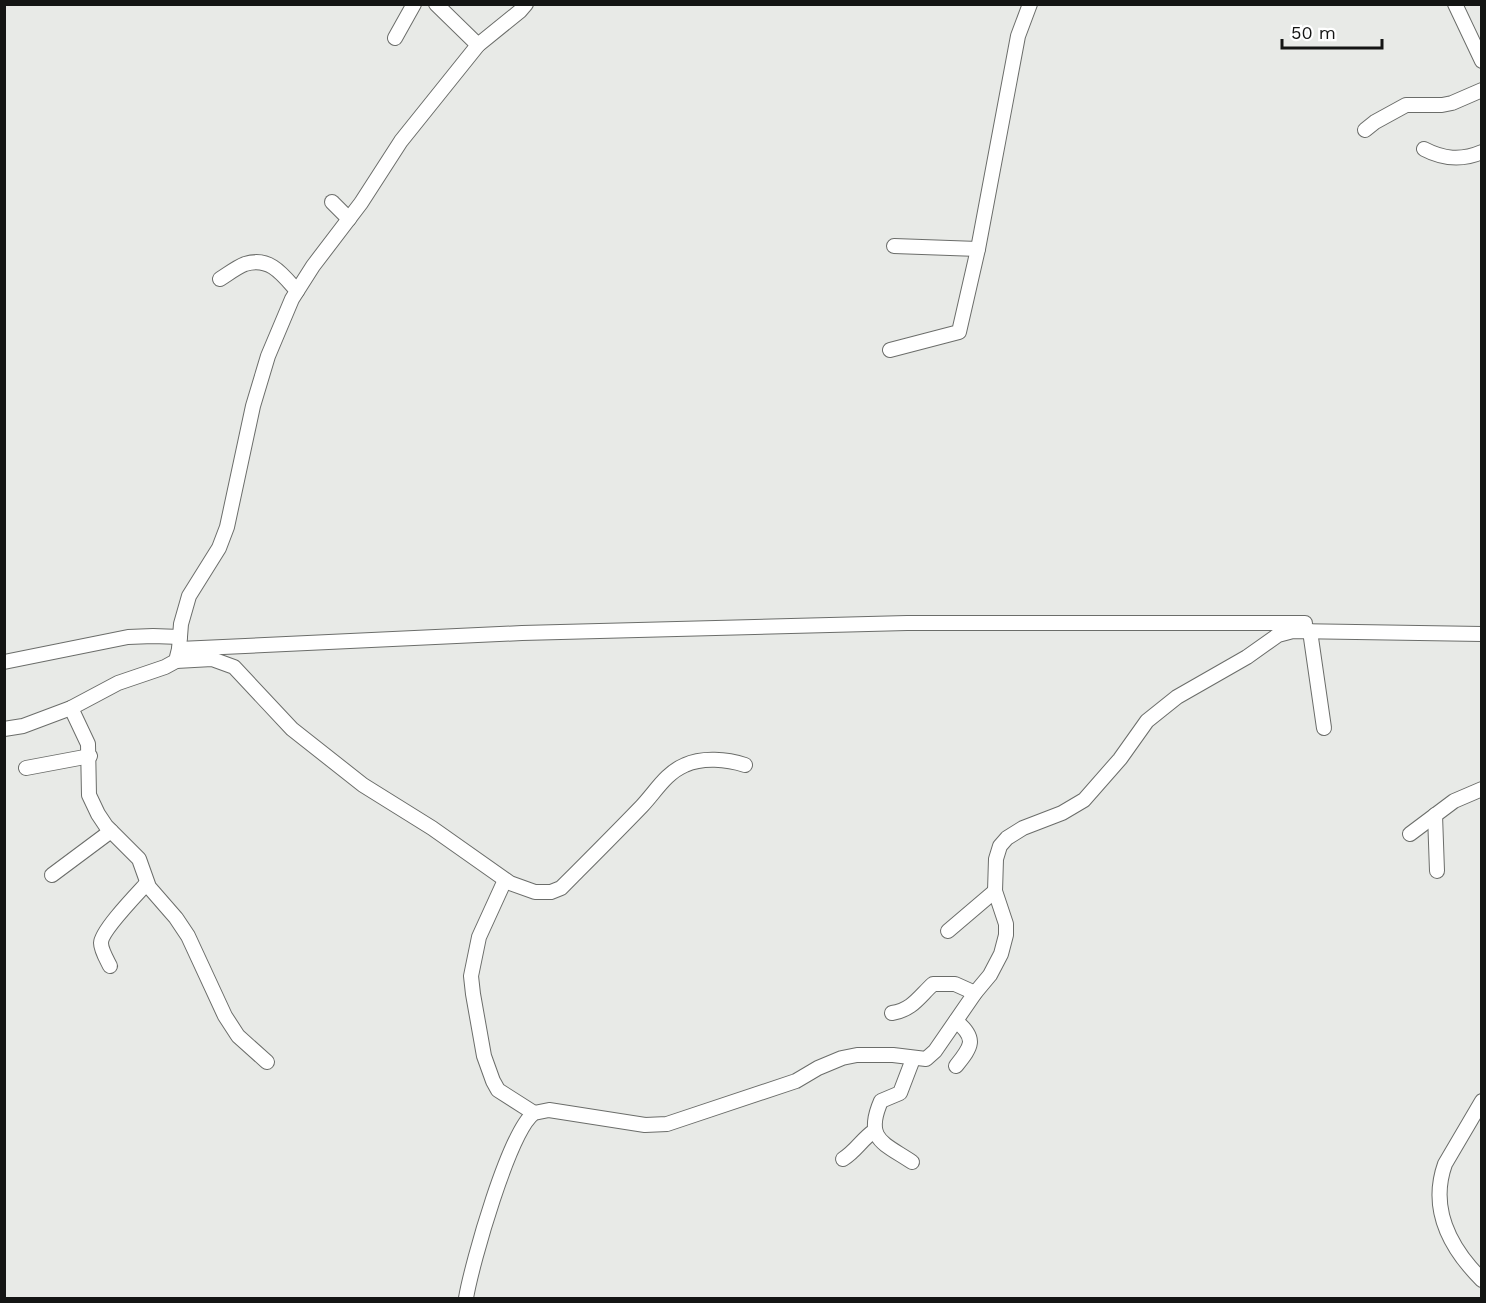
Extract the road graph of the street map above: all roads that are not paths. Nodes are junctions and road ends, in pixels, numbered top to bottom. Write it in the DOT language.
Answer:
graph roads {
  1 [pos="414,4"];
  2 [pos="436,4"];
  3 [pos="526,4"];
  4 [pos="1030,4"];
  5 [pos="1455,4"];
  6 [pos="395,38"];
  7 [pos="478,45"];
  8 [pos="1482,61"];
  9 [pos="1482,90"];
  10 [pos="1365,130"];
  11 [pos="1424,149"];
  12 [pos="1482,152"];
  13 [pos="332,202"];
  14 [pos="350,219"];
  15 [pos="894,246"];
  16 [pos="978,249"];
  17 [pos="220,279"];
  18 [pos="297,291"];
  19 [pos="890,350"];
  20 [pos="1482,626"];
  21 [pos="1310,631"];
  22 [pos="1482,634"];
  23 [pos="178,649"];
  24 [pos="4,662"];
  25 [pos="71,708"];
  26 [pos="1324,728"];
  27 [pos="4,729"];
  28 [pos="90,756"];
  29 [pos="745,765"];
  30 [pos="26,768"];
  31 [pos="1482,789"];
  32 [pos="1435,816"];
  33 [pos="111,831"];
  34 [pos="1410,834"];
  35 [pos="1437,870"];
  36 [pos="52,875"];
  37 [pos="505,880"];
  38 [pos="147,883"];
  39 [pos="995,891"];
  40 [pos="948,931"];
  41 [pos="110,966"];
  42 [pos="975,993"];
  43 [pos="892,1013"];
  44 [pos="956,1021"];
  45 [pos="913,1059"];
  46 [pos="267,1062"];
  47 [pos="956,1066"];
  48 [pos="1482,1101"];
  49 [pos="534,1113"];
  50 [pos="874,1131"];
  51 [pos="843,1159"];
  52 [pos="912,1162"];
  53 [pos="1482,1280"];
  54 [pos="466,1299"];
  1 -- 6 [label="street"];
  2 -- 7 [label="street"];
  3 -- 7 [label="street"];
  4 -- 16 [label="street"];
  5 -- 8 [label="street"];
  7 -- 14 [label="street"];
  9 -- 10 [label="street"];
  11 -- 12 [label="street"];
  13 -- 14 [label="street"];
  14 -- 18 [label="street"];
  15 -- 16 [label="street"];
  16 -- 19 [label="street"];
  17 -- 18 [label="street"];
  18 -- 23 [label="street"];
  20 -- 23 [label="street"];
  21 -- 22 [label="street"];
  21 -- 26 [label="street"];
  21 -- 39 [label="street"];
  23 -- 24 [label="street"];
  23 -- 25 [label="street"];
  23 -- 37 [label="street"];
  25 -- 27 [label="street"];
  25 -- 28 [label="street"];
  28 -- 30 [label="street"];
  28 -- 33 [label="street"];
  29 -- 37 [label="street"];
  31 -- 32 [label="street"];
  32 -- 34 [label="street"];
  32 -- 35 [label="street"];
  33 -- 36 [label="street"];
  33 -- 38 [label="street"];
  37 -- 49 [label="street"];
  38 -- 41 [label="street"];
  38 -- 46 [label="street"];
  39 -- 40 [label="street"];
  39 -- 42 [label="street"];
  42 -- 43 [label="street"];
  42 -- 44 [label="street"];
  44 -- 45 [label="street"];
  44 -- 47 [label="street"];
  45 -- 49 [label="street"];
  45 -- 50 [label="street"];
  48 -- 53 [label="street"];
  49 -- 54 [label="street"];
  50 -- 51 [label="street"];
  50 -- 52 [label="street"];
}
